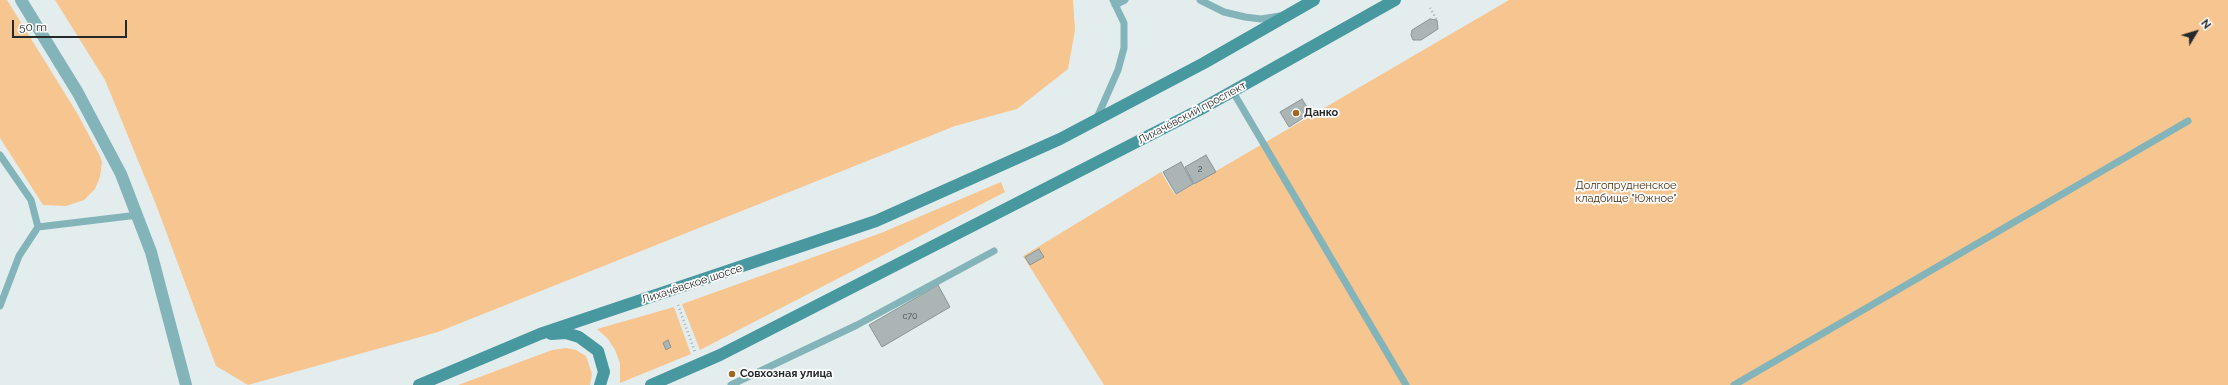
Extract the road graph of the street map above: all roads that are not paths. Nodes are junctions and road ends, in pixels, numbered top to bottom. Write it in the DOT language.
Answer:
graph roads {
  1 [pos="21,0"];
  2 [pos="1125,0"];
  3 [pos="1200,0"];
  4 [pos="1314,0"];
  5 [pos="1395,0"];
  6 [pos="1114,3"];
  7 [pos="1288,14"];
  8 [pos="1233,92"];
  9 [pos="1096,120"];
  10 [pos="2188,120"];
  11 [pos="0,155"];
  12 [pos="138,215"];
  13 [pos="38,227"];
  14 [pos="994,251"];
  15 [pos="0,306"];
  16 [pos="540,334"];
  17 [pos="186,385"];
  18 [pos="419,385"];
  19 [pos="600,385"];
  20 [pos="651,385"];
  21 [pos="731,385"];
  22 [pos="1406,385"];
  23 [pos="1734,385"];
  1 -- 12 [label="street"];
  2 -- 6 [label="lane"];
  3 -- 7 [label="lane"];
  4 -- 7 [label="main road"];
  5 -- 8 [label="main road, Лихачёвский проспект"];
  6 -- 9 [label="lane"];
  7 -- 9 [label="main road"];
  8 -- 20 [label="main road, Лихачёвский проспект"];
  8 -- 22 [label="lane"];
  9 -- 16 [label="main road, Лихачёвское шоссе"];
  10 -- 23 [label="lane"];
  11 -- 13 [label="lane"];
  12 -- 13 [label="lane"];
  12 -- 17 [label="street"];
  13 -- 15 [label="lane"];
  14 -- 21 [label="lane"];
  16 -- 18 [label="main road, Лихачёвское шоссе"];
  16 -- 19 [label="main road"];
}
